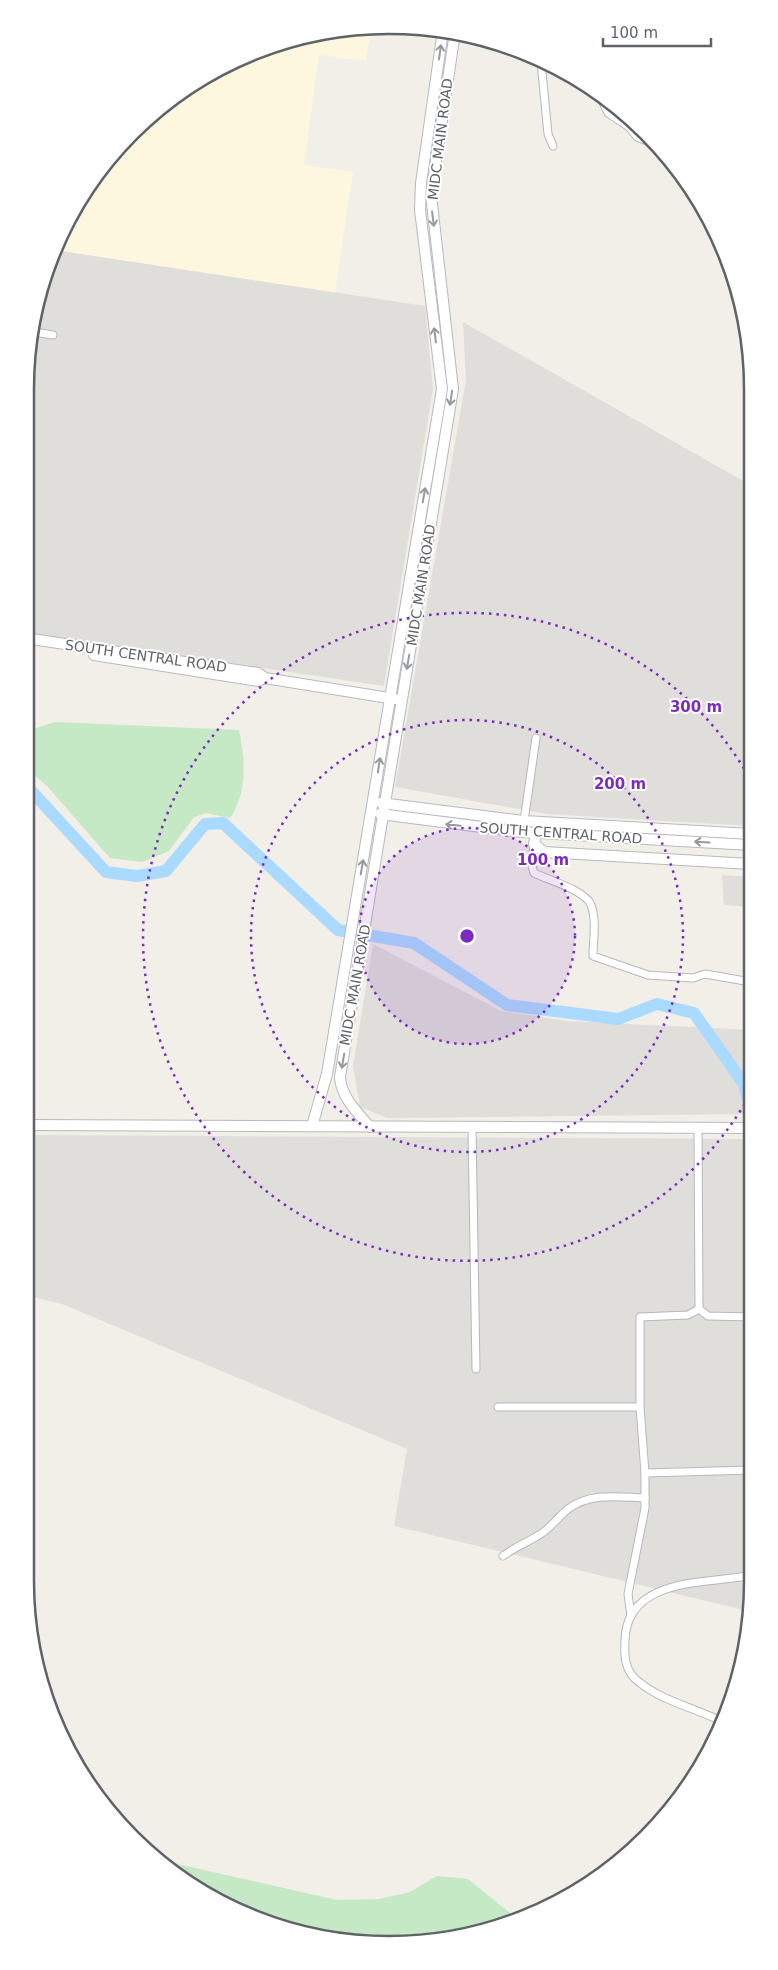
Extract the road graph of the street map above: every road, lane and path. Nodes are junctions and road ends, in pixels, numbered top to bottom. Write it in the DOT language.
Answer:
graph roads {
  1 [pos="442,38"];
  2 [pos="454,40"];
  3 [pos="543,69"];
  4 [pos="433,102"];
  5 [pos="445,103"];
  6 [pos="605,107"];
  7 [pos="627,125"];
  8 [pos="631,130"];
  9 [pos="640,138"];
  10 [pos="553,146"];
  11 [pos="39,333"];
  12 [pos="53,335"];
  13 [pos="34,639"];
  14 [pos="34,646"];
  15 [pos="265,678"];
  16 [pos="390,698"];
  17 [pos="401,700"];
  18 [pos="536,738"];
  19 [pos="373,802"];
  20 [pos="386,804"];
  21 [pos="371,813"];
  22 [pos="384,815"];
  23 [pos="524,821"];
  24 [pos="536,833"];
  25 [pos="744,834"];
  26 [pos="534,844"];
  27 [pos="744,845"];
  28 [pos="744,864"];
  29 [pos="744,981"];
  30 [pos="34,1125"];
  31 [pos="312,1126"];
  32 [pos="370,1127"];
  33 [pos="472,1127"];
  34 [pos="698,1128"];
  35 [pos="744,1128"];
  36 [pos="699,1309"];
  37 [pos="744,1317"];
  38 [pos="476,1368"];
  39 [pos="640,1406"];
  40 [pos="498,1407"];
  41 [pos="744,1470"];
  42 [pos="645,1473"];
  43 [pos="645,1498"];
  44 [pos="503,1556"];
  45 [pos="744,1576"];
  46 [pos="631,1616"];
  47 [pos="716,1719"];
  4 -- 1 [label="main road, MIDC MAIN ROAD, one-way"];
  2 -- 5 [label="main road, MIDC MAIN ROAD"];
  3 -- 10 [label="street"];
  4 -- 5 [label="main road"];
  16 -- 4 [label="main road, MIDC MAIN ROAD, one-way"];
  5 -- 17 [label="main road, MIDC MAIN ROAD, one-way"];
  6 -- 7 [label="street"];
  8 -- 9 [label="street"];
  11 -- 12 [label="street"];
  13 -- 15 [label="main road, SOUTH CENTRAL ROAD"];
  14 -- 15 [label="main road, SOUTH CENTRAL ROAD"];
  15 -- 16 [label="main road, SOUTH CENTRAL ROAD"];
  16 -- 17 [label="main road, SOUTH CENTRAL ROAD"];
  19 -- 16 [label="main road, MIDC MAIN ROAD, one-way"];
  17 -- 20 [label="main road, MIDC MAIN ROAD"];
  18 -- 23 [label="street"];
  19 -- 20 [label="main road, SOUTH CENTRAL ROAD"];
  19 -- 21 [label="main road, MIDC MAIN ROAD"];
  20 -- 22 [label="main road, MIDC MAIN ROAD"];
  20 -- 23 [label="main road, SOUTH CENTRAL ROAD"];
  21 -- 22 [label="main road, SOUTH CENTRAL ROAD"];
  31 -- 21 [label="main road, MIDC MAIN ROAD, one-way"];
  24 -- 22 [label="main road, SOUTH CENTRAL ROAD, one-way"];
  22 -- 32 [label="main road, MIDC MAIN ROAD, one-way"];
  23 -- 25 [label="main road, SOUTH CENTRAL ROAD"];
  24 -- 26 [label="main road"];
  27 -- 24 [label="main road, SOUTH CENTRAL ROAD, one-way"];
  26 -- 28 [label="main road"];
  26 -- 29 [label="street"];
  30 -- 31 [label="main road"];
  31 -- 32 [label="main road"];
  32 -- 33 [label="main road"];
  33 -- 34 [label="main road"];
  33 -- 38 [label="street"];
  34 -- 35 [label="main road"];
  34 -- 36 [label="street"];
  36 -- 37 [label="street"];
  36 -- 39 [label="street"];
  39 -- 40 [label="street"];
  39 -- 42 [label="street"];
  41 -- 42 [label="street"];
  42 -- 43 [label="street"];
  43 -- 44 [label="street"];
  43 -- 46 [label="street"];
  45 -- 46 [label="street"];
  46 -- 47 [label="street"];
}
